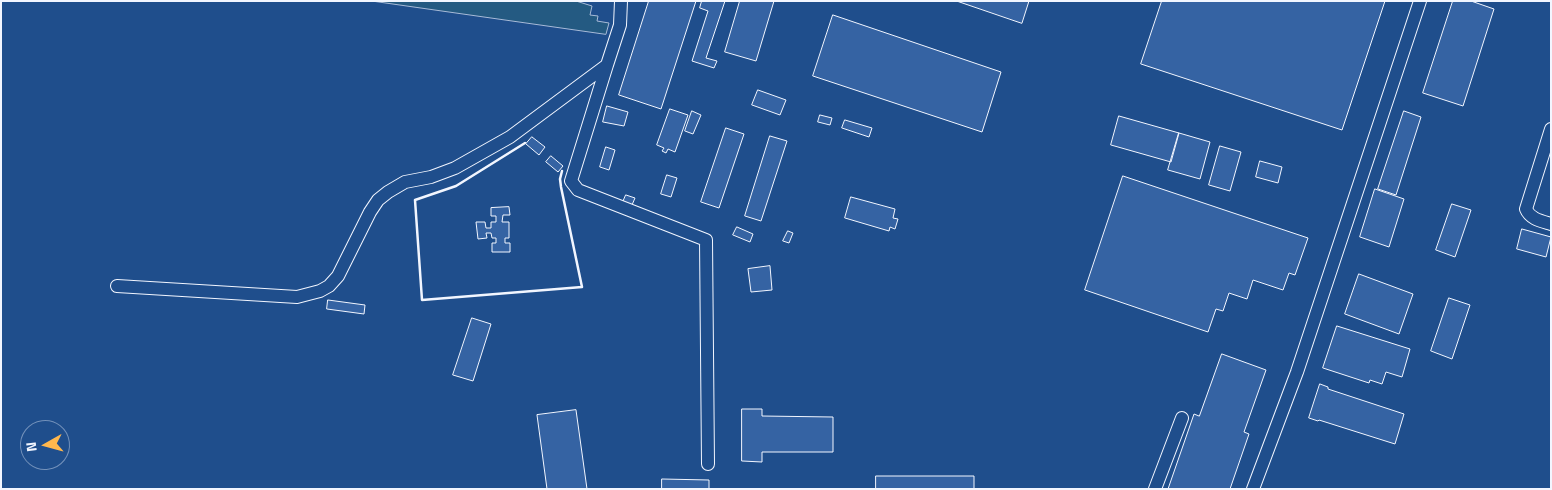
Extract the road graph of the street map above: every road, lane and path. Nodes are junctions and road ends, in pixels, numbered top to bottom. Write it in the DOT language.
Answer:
graph roads {
  1 [pos="621,1"];
  2 [pos="1420,1"];
  3 [pos="607,65"];
  4 [pos="1551,129"];
  5 [pos="1551,224"];
  6 [pos="118,286"];
  7 [pos="1182,418"];
  8 [pos="708,464"];
  9 [pos="1156,489"];
  10 [pos="1253,489"];
  1 -- 3 [label="lane"];
  2 -- 10 [label="lane"];
  3 -- 6 [label="lane"];
  3 -- 8 [label="lane"];
  4 -- 5 [label="lane"];
  7 -- 9 [label="lane"];
}
